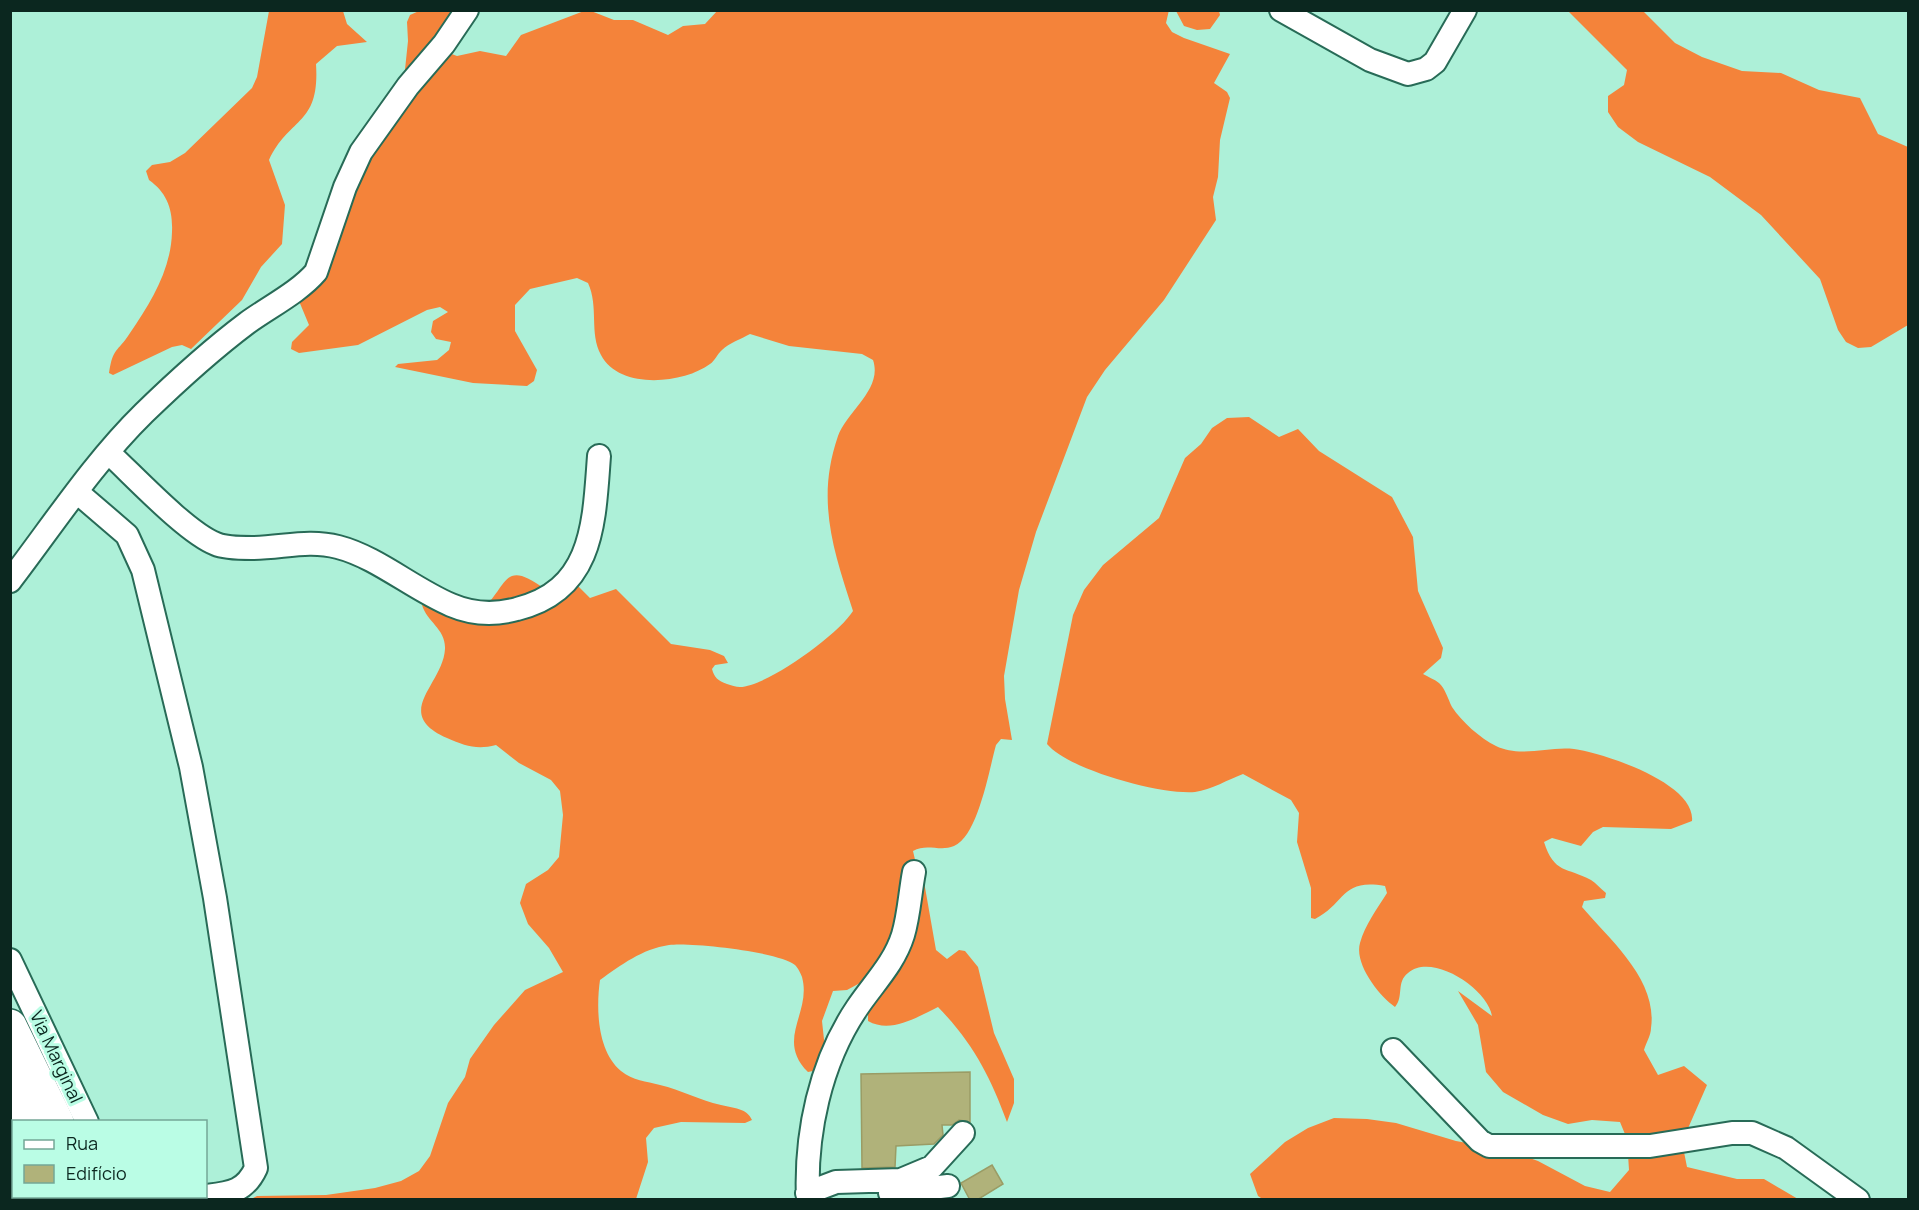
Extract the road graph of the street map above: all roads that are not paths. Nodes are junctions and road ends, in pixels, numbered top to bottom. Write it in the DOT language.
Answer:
graph roads {
  1 [pos="467,10"];
  2 [pos="1281,10"];
  3 [pos="1465,10"];
  4 [pos="109,453"];
  5 [pos="599,456"];
  6 [pos="77,492"];
  7 [pos="10,581"];
  8 [pos="914,872"];
  9 [pos="10,960"];
  10 [pos="10,1026"];
  11 [pos="1393,1050"];
  12 [pos="10,1082"];
  13 [pos="29,1120"];
  14 [pos="56,1120"];
  15 [pos="86,1120"];
  16 [pos="963,1133"];
  17 [pos="948,1186"];
  18 [pos="858,1193"];
  19 [pos="207,1195"];
  20 [pos="808,1196"];
  21 [pos="1858,1200"];
  1 -- 4 [label="street"];
  2 -- 3 [label="street"];
  4 -- 5 [label="street"];
  4 -- 6 [label="street"];
  6 -- 7 [label="street"];
  6 -- 19 [label="street"];
  8 -- 20 [label="street"];
  9 -- 15 [label="street, Via Marginal"];
  10 -- 14 [label="highway"];
  11 -- 21 [label="street"];
  12 -- 13 [label="highway"];
  16 -- 18 [label="street"];
  17 -- 18 [label="street"];
  18 -- 20 [label="street"];
}
